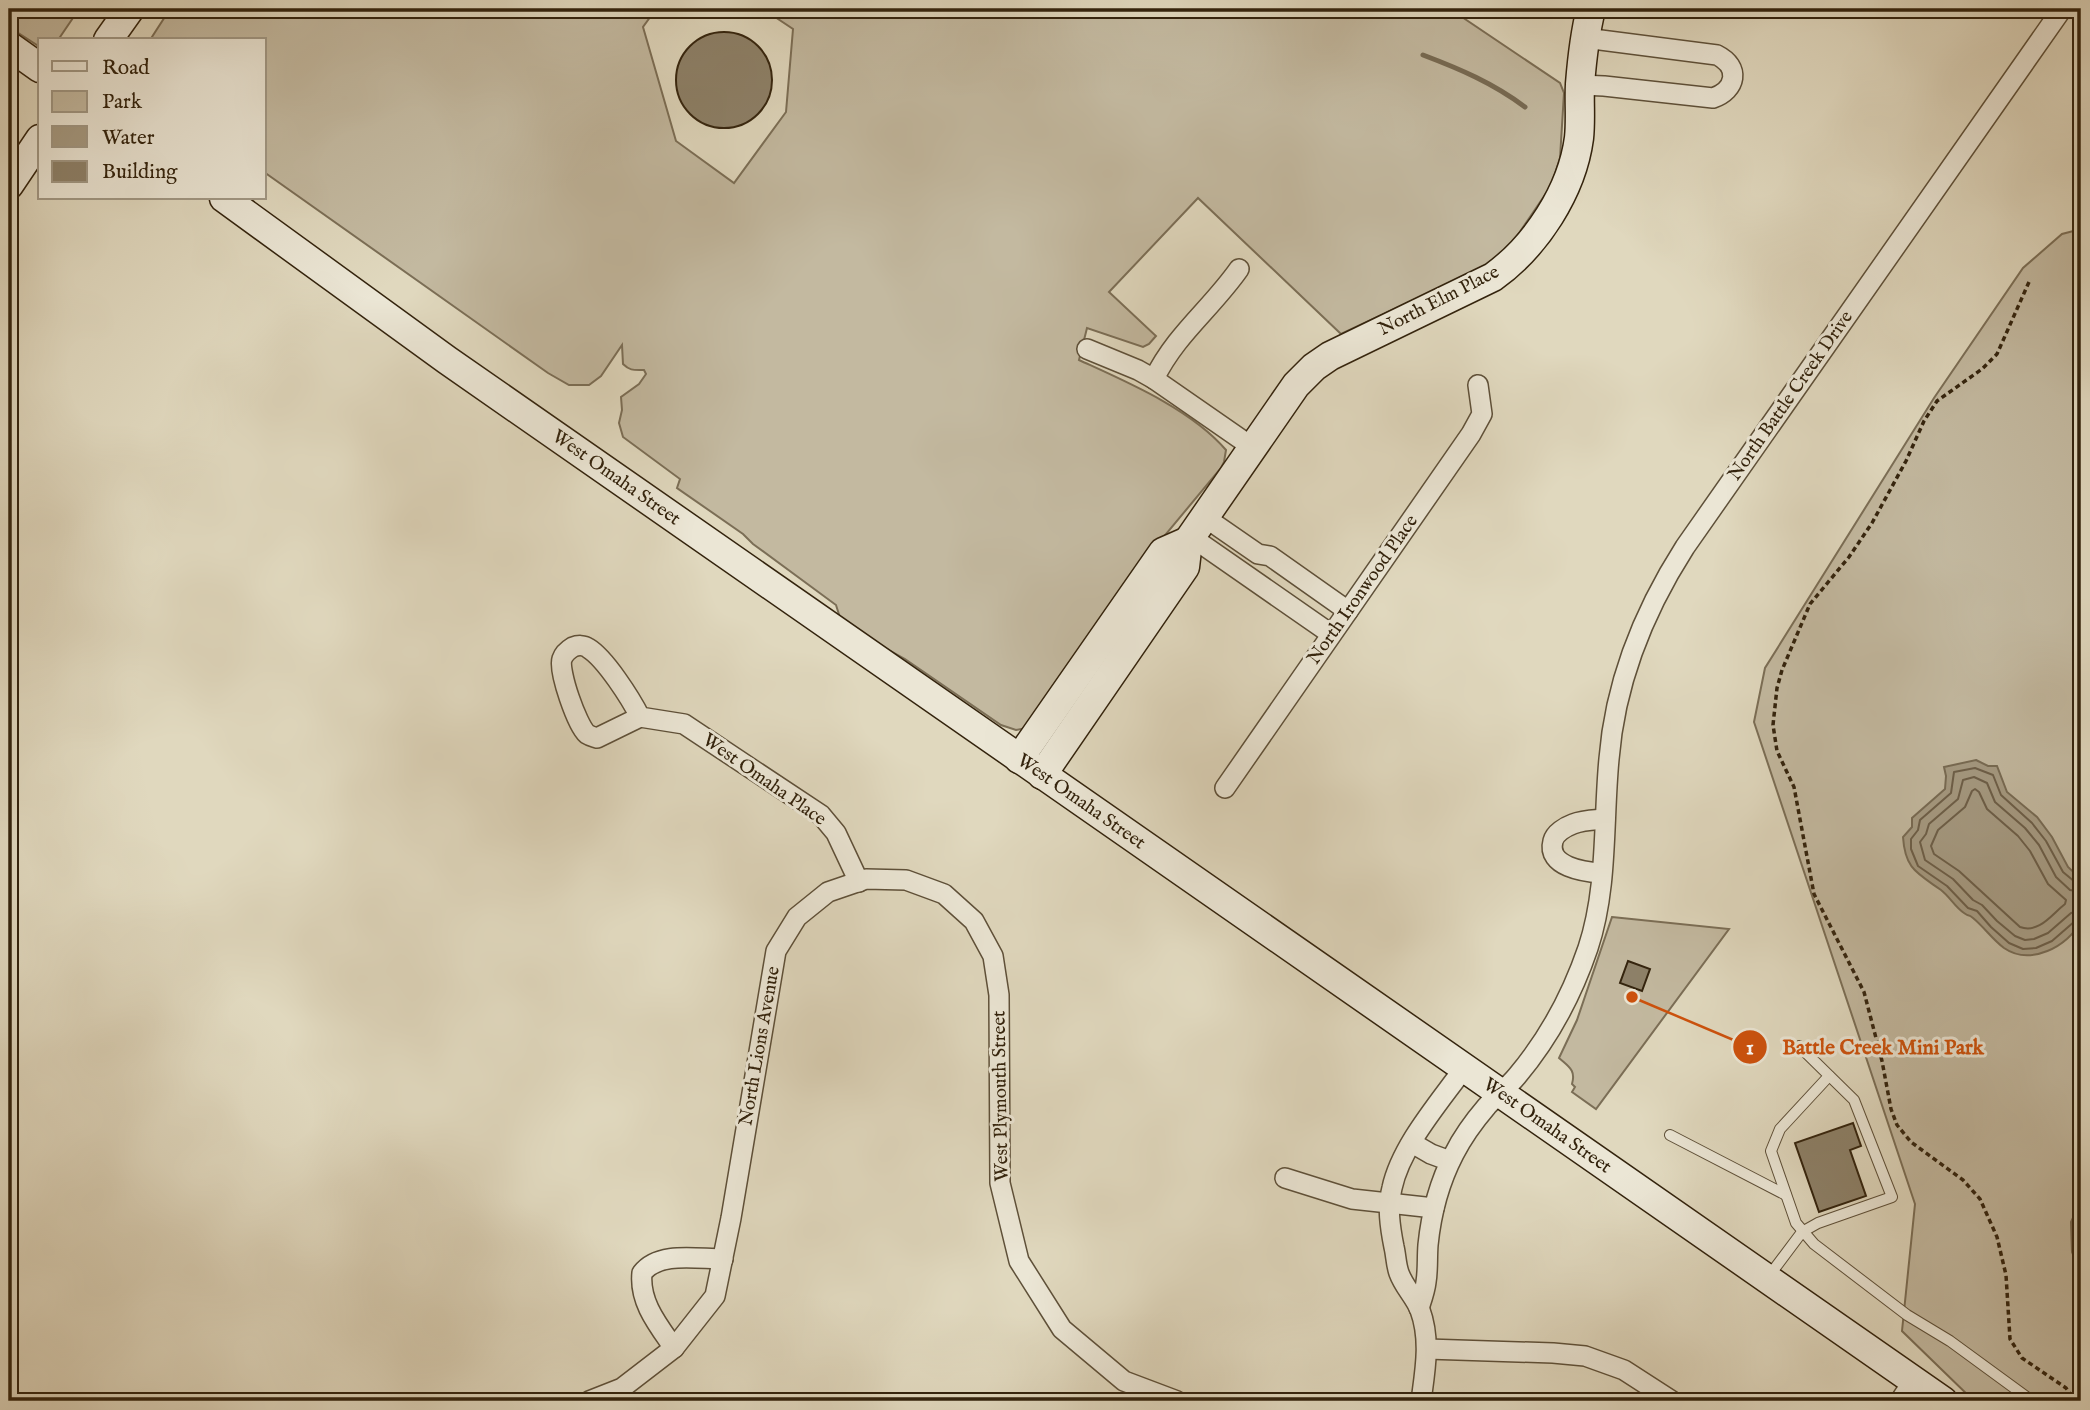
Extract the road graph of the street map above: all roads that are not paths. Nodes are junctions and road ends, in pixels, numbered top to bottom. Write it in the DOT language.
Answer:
graph roads {
  1 [pos="130,9"];
  2 [pos="1591,9"];
  3 [pos="2062,9"];
  4 [pos="109,38"];
  5 [pos="1585,38"];
  6 [pos="9,46"];
  7 [pos="38,67"];
  8 [pos="1580,85"];
  9 [pos="38,142"];
  10 [pos="9,185"];
  11 [pos="227,200"];
  12 [pos="1239,269"];
  13 [pos="1087,349"];
  14 [pos="1154,379"];
  15 [pos="1478,385"];
  16 [pos="1252,447"];
  17 [pos="1194,531"];
  18 [pos="1348,611"];
  19 [pos="1331,634"];
  20 [pos="640,717"];
  21 [pos="1019,759"];
  22 [pos="1042,775"];
  23 [pos="1225,788"];
  24 [pos="1605,819"];
  25 [pos="1601,873"];
  26 [pos="862,880"];
  27 [pos="1799,1046"];
  28 [pos="1464,1068"];
  29 [pos="1829,1076"];
  30 [pos="1500,1093"];
  31 [pos="1670,1135"];
  32 [pos="1412,1143"];
  33 [pos="1450,1161"];
  34 [pos="1285,1178"];
  35 [pos="1786,1195"];
  36 [pos="1390,1202"];
  37 [pos="1434,1208"];
  38 [pos="1802,1232"];
  39 [pos="723,1259"];
  40 [pos="1767,1279"];
  41 [pos="1419,1308"];
  42 [pos="674,1348"];
  43 [pos="1427,1349"];
  44 [pos="1906,1391"];
  45 [pos="589,1401"];
  46 [pos="1178,1401"];
  47 [pos="1421,1401"];
  48 [pos="1672,1401"];
  49 [pos="1943,1401"];
  50 [pos="2032,1401"];
  1 -- 4 [label="main road"];
  2 -- 5 [label="main road, North Elm Place"];
  3 -- 24 [label="street, North Battle Creek Drive"];
  5 -- 8 [label="main road, North Elm Place"];
  5 -- 8 [label="street"];
  6 -- 7 [label="main road"];
  8 -- 16 [label="main road, North Elm Place"];
  9 -- 10 [label="main road"];
  11 -- 21 [label="main road, West Omaha Street"];
  12 -- 14 [label="street"];
  13 -- 14 [label="street"];
  14 -- 16 [label="street"];
  15 -- 18 [label="street, North Ironwood Place"];
  16 -- 17 [label="main road, North Elm Place"];
  17 -- 18 [label="street"];
  17 -- 19 [label="street"];
  17 -- 21 [label="main road, North Elm Place"];
  17 -- 22 [label="main road, North Elm Place"];
  18 -- 19 [label="street, North Ironwood Place"];
  19 -- 23 [label="street, North Ironwood Place"];
  20 -- 20 [label="street"];
  20 -- 26 [label="street, West Omaha Place"];
  21 -- 22 [label="main road, West Omaha Street"];
  22 -- 28 [label="main road, West Omaha Street"];
  24 -- 25 [label="street, North Battle Creek Drive"];
  24 -- 25 [label="street"];
  25 -- 30 [label="street, North Battle Creek Drive"];
  26 -- 39 [label="street, North Lions Avenue"];
  26 -- 46 [label="street, West Plymouth Street"];
  27 -- 29 [label="lane"];
  28 -- 30 [label="main road, West Omaha Street"];
  28 -- 32 [label="street, North Battle Creek Drive"];
  29 -- 35 [label="lane"];
  29 -- 38 [label="lane"];
  30 -- 33 [label="street, North Battle Creek Drive"];
  30 -- 40 [label="main road, West Omaha Street"];
  31 -- 35 [label="lane"];
  32 -- 33 [label="street"];
  32 -- 36 [label="street, North Battle Creek Drive"];
  33 -- 37 [label="street, North Battle Creek Drive"];
  34 -- 36 [label="street"];
  35 -- 38 [label="lane"];
  36 -- 37 [label="street"];
  36 -- 41 [label="street, North Battle Creek Drive"];
  37 -- 41 [label="street, North Battle Creek Drive"];
  38 -- 40 [label="lane"];
  38 -- 50 [label="lane"];
  39 -- 42 [label="street, North Lions Avenue"];
  39 -- 42 [label="street"];
  40 -- 44 [label="main road, West Omaha Street"];
  41 -- 43 [label="street, North Battle Creek Drive"];
  42 -- 45 [label="street, North Lions Avenue"];
  43 -- 47 [label="street, North Battle Creek Drive"];
  43 -- 48 [label="street"];
  44 -- 49 [label="main road, West Omaha Street"];
}
